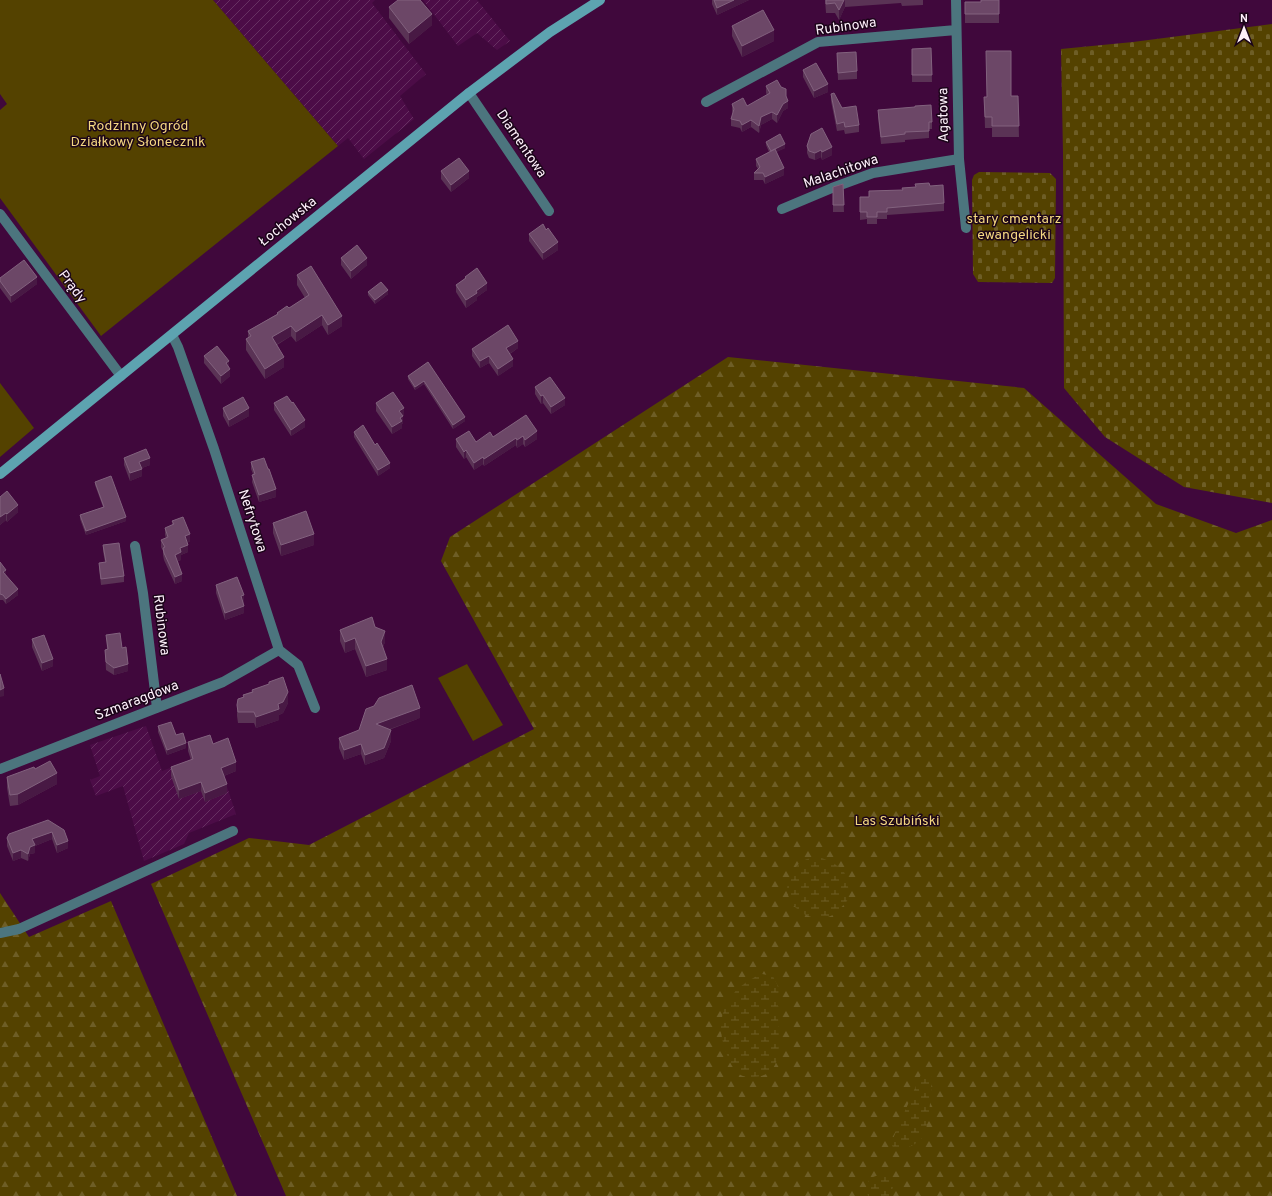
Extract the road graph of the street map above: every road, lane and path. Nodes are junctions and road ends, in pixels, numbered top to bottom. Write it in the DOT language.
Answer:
graph roads {
  1 [pos="600,0"];
  2 [pos="956,0"];
  3 [pos="956,30"];
  4 [pos="469,93"];
  5 [pos="706,102"];
  6 [pos="959,159"];
  7 [pos="782,209"];
  8 [pos="549,211"];
  9 [pos="0,214"];
  10 [pos="966,228"];
  11 [pos="172,335"];
  12 [pos="121,376"];
  13 [pos="0,474"];
  14 [pos="135,546"];
  15 [pos="279,650"];
  16 [pos="157,708"];
  17 [pos="315,708"];
  18 [pos="0,769"];
  19 [pos="233,830"];
  20 [pos="0,933"];
  1 -- 4 [label="main road, Łochowska"];
  2 -- 3 [label="street, Agatowa"];
  3 -- 5 [label="street, Rubinowa"];
  3 -- 6 [label="street, Agatowa"];
  4 -- 8 [label="street, Diamentowa"];
  4 -- 11 [label="main road, Łochowska"];
  6 -- 7 [label="street, Malachitowa"];
  6 -- 10 [label="street, Agatowa"];
  9 -- 12 [label="street, Prądy"];
  11 -- 12 [label="main road, Łochowska"];
  11 -- 15 [label="street, Nefrytowa"];
  12 -- 13 [label="main road, Łochowska"];
  14 -- 16 [label="street, Rubinowa"];
  15 -- 16 [label="street, Szmaragdowa"];
  15 -- 17 [label="street"];
  16 -- 18 [label="street, Szmaragdowa"];
  19 -- 20 [label="street"];
}
